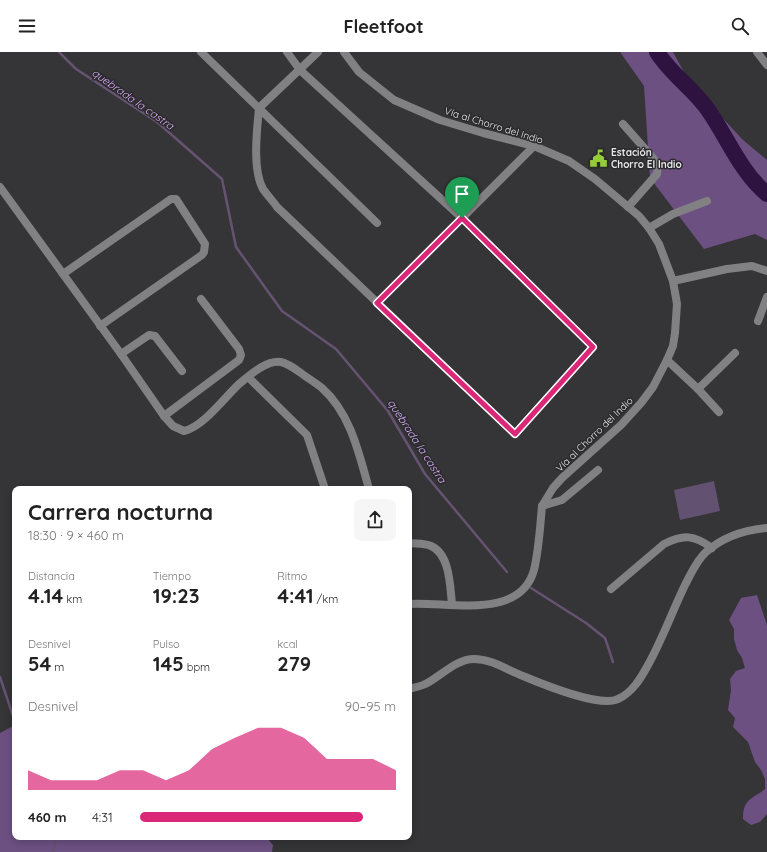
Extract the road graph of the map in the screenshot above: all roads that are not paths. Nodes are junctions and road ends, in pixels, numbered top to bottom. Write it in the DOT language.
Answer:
graph roads {
  1 [pos="201,52"];
  2 [pos="287,52"];
  3 [pos="318,52"];
  4 [pos="344,52"];
  5 [pos="757,52"];
  6 [pos="767,65"];
  7 [pos="300,70"];
  8 [pos="259,108"];
  9 [pos="623,124"];
  10 [pos="534,146"];
  11 [pos="0,187"];
  12 [pos="707,201"];
  13 [pos="628,206"];
  14 [pos="462,218"];
  15 [pos="377,223"];
  16 [pos="649,228"];
  17 [pos="767,270"];
  18 [pos="63,274"];
  19 [pos="673,281"];
  20 [pos="767,297"];
  21 [pos="201,298"];
  22 [pos="377,303"];
  23 [pos="758,321"];
  24 [pos="100,326"];
  25 [pos="735,353"];
  26 [pos="121,354"];
  27 [pos="667,360"];
  28 [pos="182,371"];
  29 [pos="248,377"];
  30 [pos="698,389"];
  31 [pos="719,412"];
  32 [pos="164,416"];
  33 [pos="598,470"];
  34 [pos="324,486"];
  35 [pos="368,486"];
  36 [pos="542,506"];
  37 [pos="767,528"];
  38 [pos="412,543"];
  39 [pos="712,548"];
  40 [pos="611,589"];
  41 [pos="412,604"];
  42 [pos="452,604"];
  43 [pos="412,688"];
  1 -- 8 [label="street"];
  2 -- 7 [label="street"];
  3 -- 7 [label="street"];
  4 -- 10 [label="street, Vía al Chorro del Indio"];
  5 -- 6 [label="street"];
  7 -- 8 [label="street"];
  7 -- 14 [label="street"];
  8 -- 15 [label="street"];
  8 -- 22 [label="street"];
  9 -- 13 [label="street"];
  10 -- 13 [label="street, Vía al Chorro del Indio"];
  10 -- 14 [label="street"];
  11 -- 18 [label="street"];
  12 -- 16 [label="street"];
  13 -- 16 [label="street, Vía al Chorro del Indio"];
  14 -- 22 [label="street"];
  14 -- 22 [label="street"];
  16 -- 19 [label="street, Vía al Chorro del Indio"];
  17 -- 19 [label="street"];
  18 -- 24 [label="street"];
  18 -- 24 [label="street"];
  19 -- 27 [label="street, Vía al Chorro del Indio"];
  20 -- 23 [label="street"];
  21 -- 32 [label="street"];
  24 -- 26 [label="street"];
  25 -- 30 [label="street"];
  26 -- 28 [label="street"];
  26 -- 32 [label="street"];
  27 -- 30 [label="street"];
  27 -- 36 [label="street, Vía al Chorro del Indio"];
  29 -- 32 [label="street"];
  29 -- 34 [label="street"];
  29 -- 35 [label="street"];
  30 -- 31 [label="street"];
  33 -- 36 [label="street"];
  36 -- 42 [label="street, Vía al Chorro del Indio"];
  37 -- 39 [label="street"];
  38 -- 42 [label="street"];
  39 -- 40 [label="street"];
  39 -- 43 [label="street"];
  41 -- 42 [label="street, Vía al Chorro del Indio"];
}
